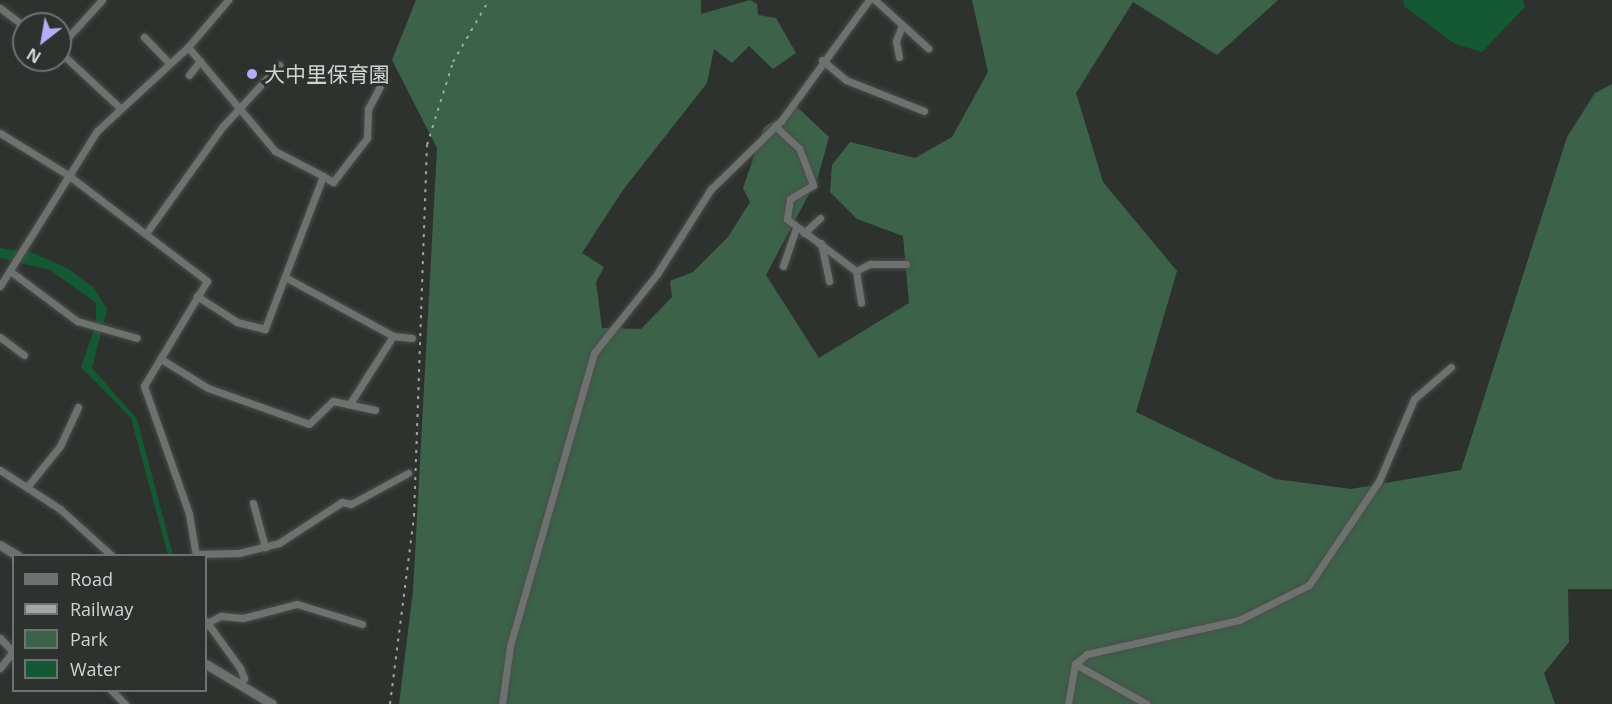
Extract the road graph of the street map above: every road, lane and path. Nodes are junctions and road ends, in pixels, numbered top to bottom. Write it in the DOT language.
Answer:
graph roads {
  1 [pos="102,0"];
  2 [pos="228,0"];
  3 [pos="869,0"];
  4 [pos="874,0"];
  5 [pos="902,25"];
  6 [pos="72,33"];
  7 [pos="144,37"];
  8 [pos="188,47"];
  9 [pos="928,48"];
  10 [pos="898,57"];
  11 [pos="822,60"];
  12 [pos="200,61"];
  13 [pos="72,63"];
  14 [pos="169,63"];
  15 [pos="279,65"];
  16 [pos="189,75"];
  17 [pos="385,77"];
  18 [pos="119,107"];
  19 [pos="240,108"];
  20 [pos="924,111"];
  21 [pos="775,126"];
  22 [pos="0,133"];
  23 [pos="68,175"];
  24 [pos="323,176"];
  25 [pos="820,218"];
  26 [pos="795,228"];
  27 [pos="147,232"];
  28 [pos="804,233"];
  29 [pos="821,243"];
  30 [pos="906,264"];
  31 [pos="783,266"];
  32 [pos="12,268"];
  33 [pos="856,271"];
  34 [pos="285,277"];
  35 [pos="829,281"];
  36 [pos="0,286"];
  37 [pos="198,296"];
  38 [pos="861,303"];
  39 [pos="393,336"];
  40 [pos="0,337"];
  41 [pos="137,338"];
  42 [pos="412,338"];
  43 [pos="24,355"];
  44 [pos="161,359"];
  45 [pos="1451,367"];
  46 [pos="351,402"];
  47 [pos="78,407"];
  48 [pos="375,410"];
  49 [pos="0,470"];
  50 [pos="408,472"];
  51 [pos="27,488"];
  52 [pos="253,503"];
  53 [pos="0,545"];
  54 [pos="265,547"];
  55 [pos="16,554"];
  56 [pos="111,554"];
  57 [pos="196,554"];
  58 [pos="205,554"];
  59 [pos="207,622"];
  60 [pos="207,623"];
  61 [pos="362,624"];
  62 [pos="0,638"];
  63 [pos="12,650"];
  64 [pos="1075,664"];
  65 [pos="207,665"];
  66 [pos="0,668"];
  67 [pos="240,685"];
  68 [pos="113,692"];
  69 [pos="255,694"];
  70 [pos="125,704"];
  71 [pos="255,704"];
  72 [pos="272,704"];
  73 [pos="502,704"];
  74 [pos="1068,704"];
  75 [pos="1147,704"];
  1 -- 6 [label="street"];
  2 -- 8 [label="street"];
  3 -- 11 [label="street"];
  4 -- 5 [label="street"];
  5 -- 9 [label="street"];
  5 -- 10 [label="street"];
  7 -- 14 [label="street"];
  8 -- 12 [label="street"];
  8 -- 14 [label="street"];
  11 -- 20 [label="street"];
  11 -- 21 [label="street"];
  12 -- 16 [label="street"];
  12 -- 19 [label="street"];
  13 -- 18 [label="street"];
  14 -- 18 [label="street"];
  15 -- 19 [label="street"];
  17 -- 24 [label="street"];
  18 -- 23 [label="street"];
  19 -- 24 [label="street"];
  19 -- 27 [label="street"];
  21 -- 26 [label="street"];
  21 -- 73 [label="street"];
  22 -- 23 [label="street"];
  23 -- 27 [label="street"];
  23 -- 32 [label="street"];
  24 -- 34 [label="street"];
  25 -- 28 [label="street"];
  26 -- 28 [label="street"];
  26 -- 31 [label="street"];
  27 -- 37 [label="street"];
  28 -- 29 [label="street"];
  29 -- 33 [label="street"];
  29 -- 35 [label="street"];
  30 -- 33 [label="street"];
  32 -- 36 [label="street"];
  32 -- 41 [label="street"];
  33 -- 38 [label="street"];
  34 -- 37 [label="street"];
  34 -- 39 [label="street"];
  37 -- 44 [label="street"];
  39 -- 42 [label="street"];
  39 -- 46 [label="street"];
  40 -- 43 [label="street"];
  44 -- 46 [label="street"];
  44 -- 57 [label="street"];
  45 -- 64 [label="street"];
  46 -- 48 [label="street"];
  47 -- 51 [label="street"];
  49 -- 51 [label="street"];
  50 -- 54 [label="street"];
  51 -- 56 [label="street"];
  52 -- 54 [label="street"];
  53 -- 55 [label="main road"];
  54 -- 58 [label="street"];
  59 -- 61 [label="street"];
  60 -- 67 [label="street"];
  62 -- 63 [label="street"];
  63 -- 66 [label="street"];
  64 -- 74 [label="street"];
  64 -- 75 [label="street"];
  65 -- 67 [label="main road"];
  67 -- 69 [label="main road"];
  68 -- 70 [label="street"];
  69 -- 71 [label="street"];
  69 -- 72 [label="main road"];
}
